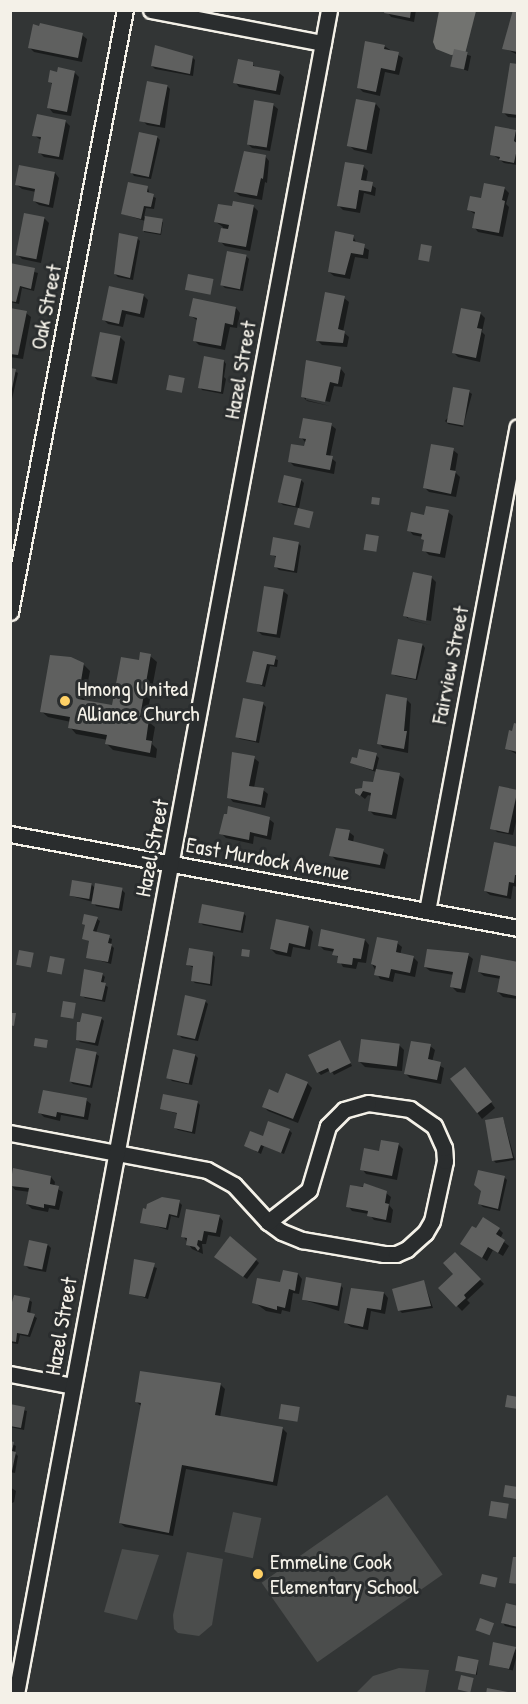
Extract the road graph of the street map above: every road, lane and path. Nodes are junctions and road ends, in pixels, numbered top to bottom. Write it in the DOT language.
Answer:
graph roads {
  1 [pos="125,10"];
  2 [pos="151,10"];
  3 [pos="329,10"];
  4 [pos="323,43"];
  5 [pos="518,427"];
  6 [pos="10,612"];
  7 [pos="10,834"];
  8 [pos="172,865"];
  9 [pos="427,911"];
  10 [pos="518,928"];
  11 [pos="10,1133"];
  12 [pos="118,1154"];
  13 [pos="268,1222"];
  14 [pos="10,1374"];
  15 [pos="73,1386"];
  16 [pos="16,1694"];
  1 -- 6 [label="street, Oak Street"];
  2 -- 4 [label="street"];
  3 -- 4 [label="street, Hazel Street"];
  4 -- 8 [label="street, Hazel Street"];
  5 -- 9 [label="street, Fairview Street"];
  7 -- 8 [label="street, East Murdock Avenue"];
  8 -- 9 [label="street, East Murdock Avenue"];
  8 -- 12 [label="street, Hazel Street"];
  9 -- 10 [label="street, East Murdock Avenue"];
  11 -- 12 [label="street"];
  12 -- 13 [label="street"];
  12 -- 15 [label="street, Hazel Street"];
  13 -- 13 [label="street"];
  14 -- 15 [label="street"];
  15 -- 16 [label="street, Hazel Street"];
}
